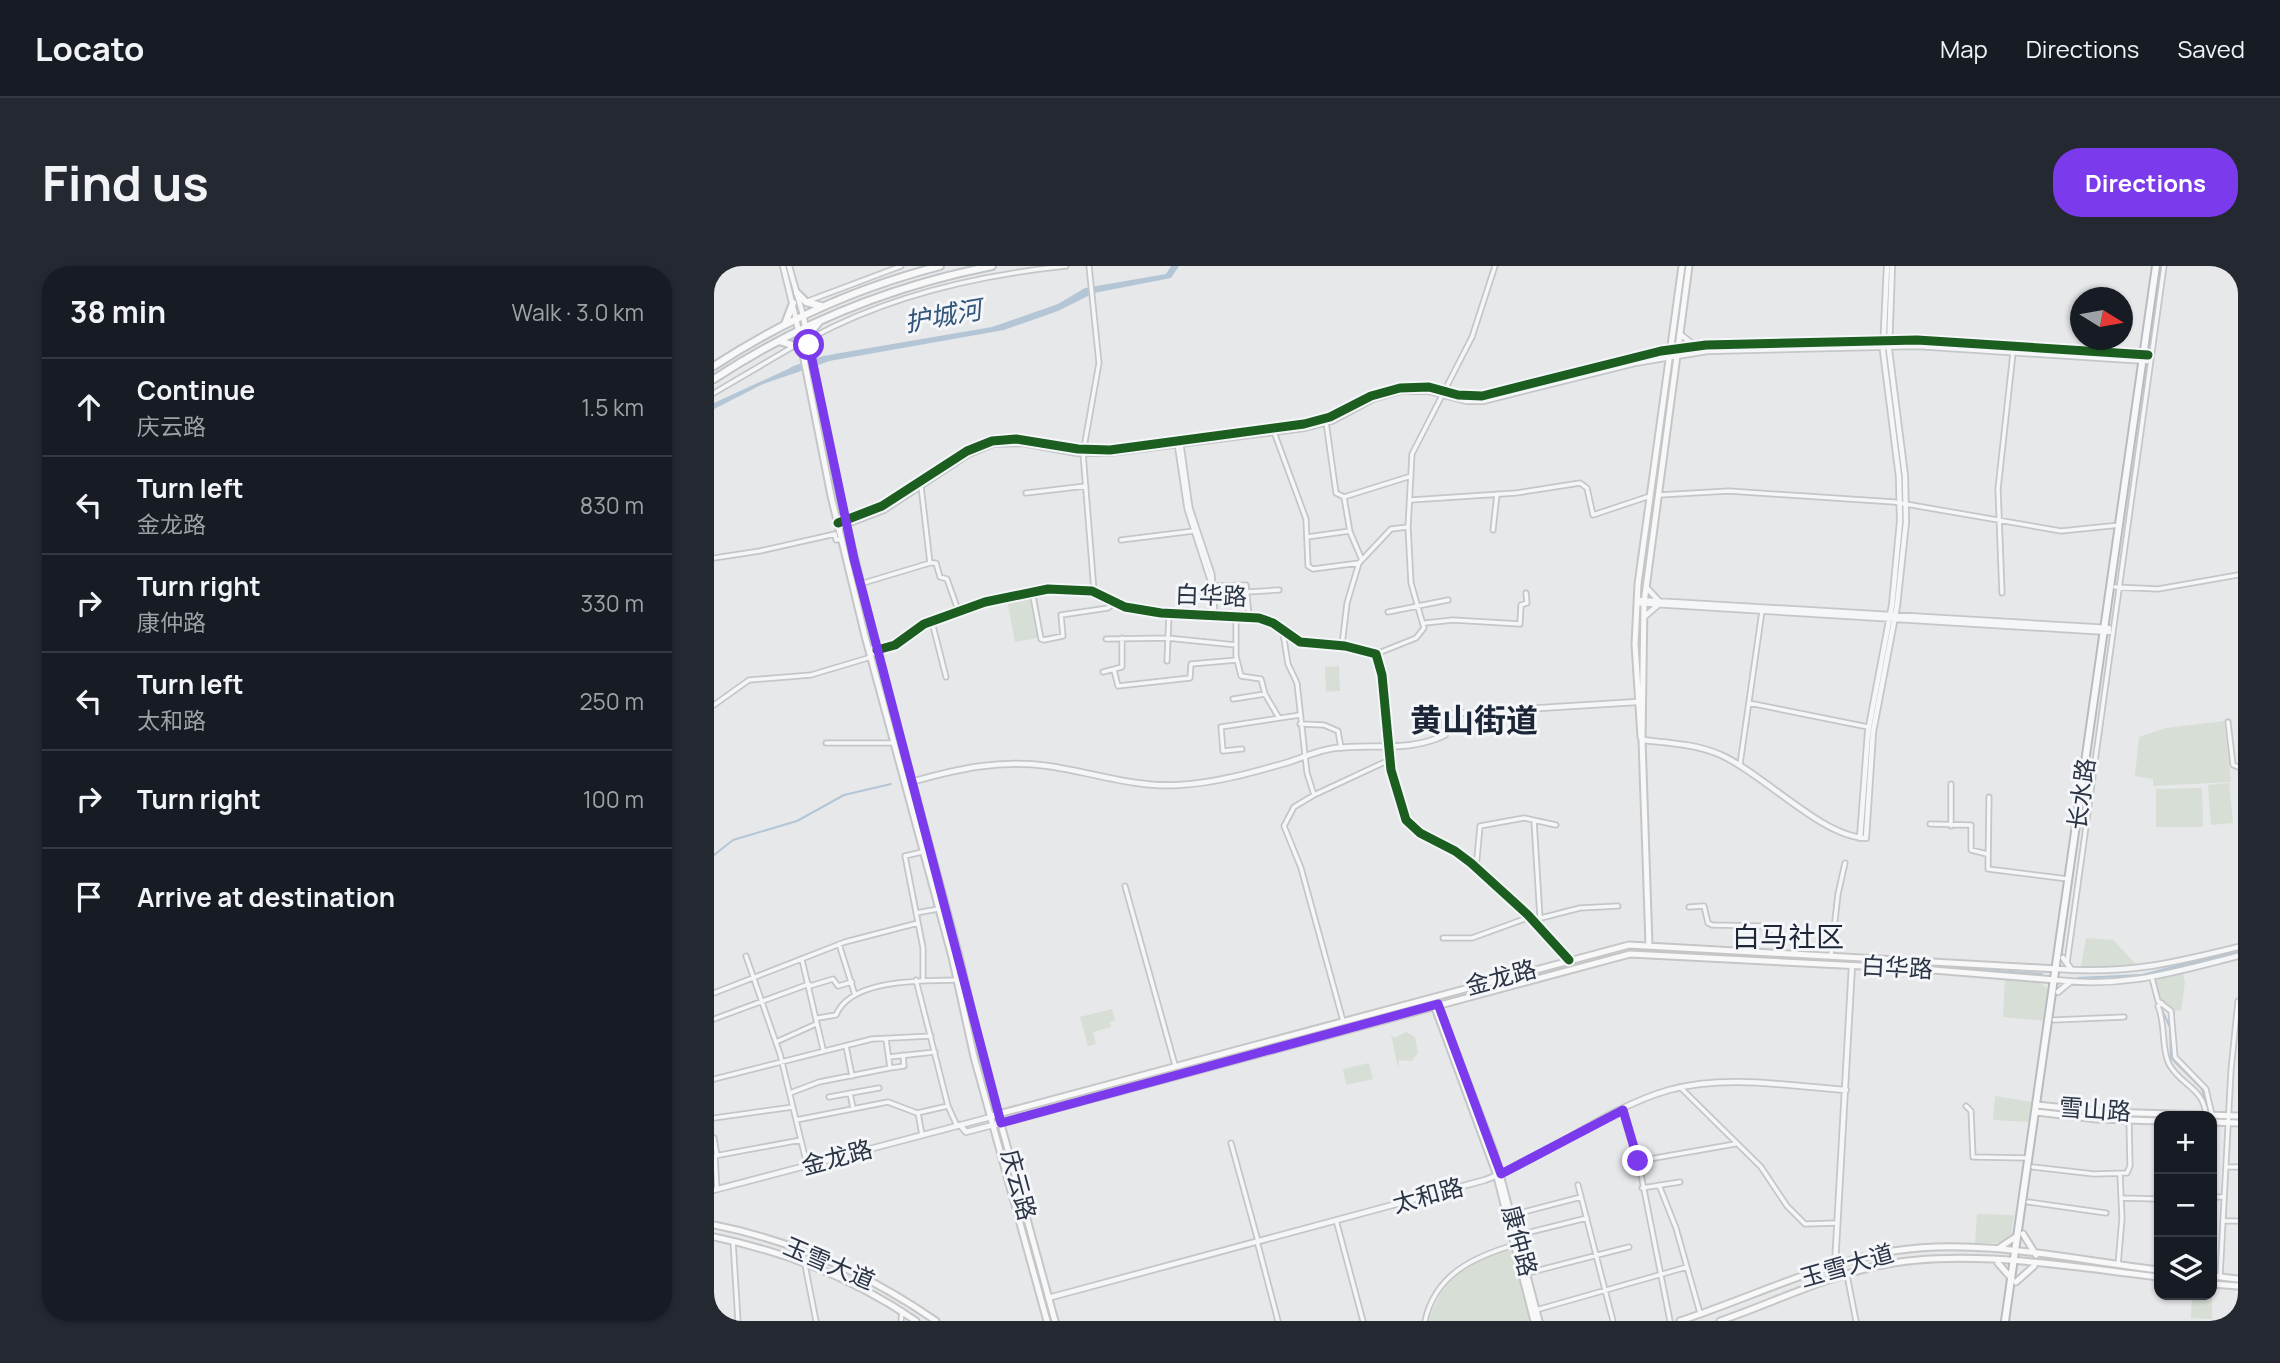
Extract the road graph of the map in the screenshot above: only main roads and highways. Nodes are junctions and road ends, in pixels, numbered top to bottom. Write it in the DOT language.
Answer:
graph roads {
  1 [pos="940,266"];
  2 [pos="992,266"];
  3 [pos="1682,266"];
  4 [pos="1689,266"];
  5 [pos="2160,266"];
  6 [pos="797,293"];
  7 [pos="793,303"];
  8 [pos="829,303"];
  9 [pos="799,317"];
  10 [pos="824,318"];
  11 [pos="784,325"];
  12 [pos="802,328"];
  13 [pos="777,341"];
  14 [pos="804,344"];
  15 [pos="1674,352"];
  16 [pos="2145,358"];
  17 [pos="714,366"];
  18 [pos="714,380"];
  19 [pos="1654,495"];
  20 [pos="1640,602"];
  21 [pos="2107,630"];
  22 [pos="1642,740"];
  23 [pos="1648,945"];
  24 [pos="2062,965"];
  25 [pos="1572,968"];
  26 [pos="2057,981"];
  27 [pos="1436,1004"];
  28 [pos="2039,1109"];
  29 [pos="999,1114"];
  30 [pos="2154,1115"];
  31 [pos="991,1116"];
  32 [pos="2238,1116"];
  33 [pos="2217,1118"];
  34 [pos="2229,1119"];
  35 [pos="2154,1121"];
  36 [pos="1001,1123"];
  37 [pos="2238,1123"];
  38 [pos="994,1125"];
  39 [pos="1499,1175"];
  40 [pos="714,1225"];
  41 [pos="2021,1234"];
  42 [pos="714,1237"];
  43 [pos="1996,1249"];
  44 [pos="2018,1252"];
  45 [pos="2036,1255"];
  46 [pos="1995,1261"];
  47 [pos="2016,1263"];
  48 [pos="2036,1265"];
  49 [pos="2154,1269"];
  50 [pos="2154,1277"];
  51 [pos="2217,1277"];
  52 [pos="2238,1279"];
  53 [pos="2014,1281"];
  54 [pos="2217,1284"];
  55 [pos="2238,1286"];
  56 [pos="1724,1306"];
  57 [pos="1726,1320"];
  58 [pos="916,1321"];
  59 [pos="936,1321"];
  60 [pos="1047,1321"];
  61 [pos="1055,1321"];
  62 [pos="1536,1321"];
  63 [pos="1680,1321"];
  64 [pos="2007,1321"];
  1 -- 8 [label="main road"];
  2 -- 10 [label="main road"];
  3 -- 15 [label="main road"];
  4 -- 15 [label="main road"];
  5 -- 16 [label="main road, 长水路"];
  6 -- 8 [label="main road"];
  7 -- 11 [label="main road"];
  8 -- 9 [label="main road"];
  9 -- 11 [label="main road"];
  9 -- 12 [label="main road, 庆云路"];
  10 -- 12 [label="main road"];
  10 -- 14 [label="main road"];
  11 -- 17 [label="main road"];
  12 -- 13 [label="main road"];
  12 -- 14 [label="main road, 庆云路"];
  13 -- 14 [label="main road"];
  13 -- 18 [label="main road"];
  14 -- 29 [label="main road, 庆云路"];
  14 -- 31 [label="main road, 庆云路"];
  15 -- 19 [label="main road"];
  15 -- 19 [label="main road"];
  16 -- 21 [label="main road, 长水路"];
  16 -- 21 [label="main road, 长水路"];
  19 -- 20 [label="main road"];
  19 -- 20 [label="main road"];
  20 -- 22 [label="main road"];
  20 -- 22 [label="main road"];
  21 -- 24 [label="main road, 长水路"];
  21 -- 24 [label="main road, 长水路"];
  22 -- 23 [label="main road"];
  23 -- 24 [label="main road, 金龙路"];
  23 -- 29 [label="main road, 金龙路"];
  24 -- 26 [label="main road, 长水路"];
  25 -- 26 [label="main road, 白华路"];
  25 -- 27 [label="main road, 金龙路"];
  26 -- 28 [label="main road, 长水路"];
  26 -- 28 [label="main road, 长水路"];
  27 -- 36 [label="main road, 金龙路"];
  27 -- 39 [label="main road, 康仲路"];
  28 -- 30 [label="main road, 雪山路"];
  28 -- 35 [label="main road, 雪山路"];
  28 -- 41 [label="main road, 长水路"];
  28 -- 41 [label="main road, 长水路"];
  29 -- 31 [label="main road, 金龙路"];
  29 -- 36 [label="main road, 庆云路"];
  31 -- 38 [label="main road, 庆云路"];
  32 -- 34 [label="main road, 雪山路"];
  33 -- 34 [label="main road, 雪山路"];
  34 -- 37 [label="main road, 雪山路"];
  36 -- 38 [label="main road, 金龙路"];
  36 -- 61 [label="main road, 庆云路"];
  38 -- 60 [label="main road, 庆云路"];
  39 -- 62 [label="main road, 康仲路"];
  39 -- 62 [label="main road, 康仲路"];
  40 -- 59 [label="main road, 玉雪大道"];
  41 -- 43 [label="main road"];
  41 -- 44 [label="main road, 长水路"];
  41 -- 45 [label="main road"];
  42 -- 58 [label="main road, 玉雪大道"];
  43 -- 44 [label="main road, 玉雪大道"];
  43 -- 56 [label="main road, 玉雪大道"];
  44 -- 45 [label="main road, 玉雪大道"];
  44 -- 47 [label="main road, 长水路"];
  45 -- 49 [label="main road, 玉雪大道"];
  46 -- 47 [label="main road, 玉雪大道"];
  46 -- 53 [label="main road"];
  46 -- 57 [label="main road, 玉雪大道"];
  47 -- 48 [label="main road, 玉雪大道"];
  47 -- 53 [label="main road, 长水路"];
  48 -- 50 [label="main road, 玉雪大道"];
  48 -- 53 [label="main road"];
  51 -- 52 [label="main road"];
  53 -- 64 [label="main road, 长水路"];
  54 -- 55 [label="main road"];
  56 -- 57 [label="main road"];
  56 -- 63 [label="main road, 玉雪大道"];
}
